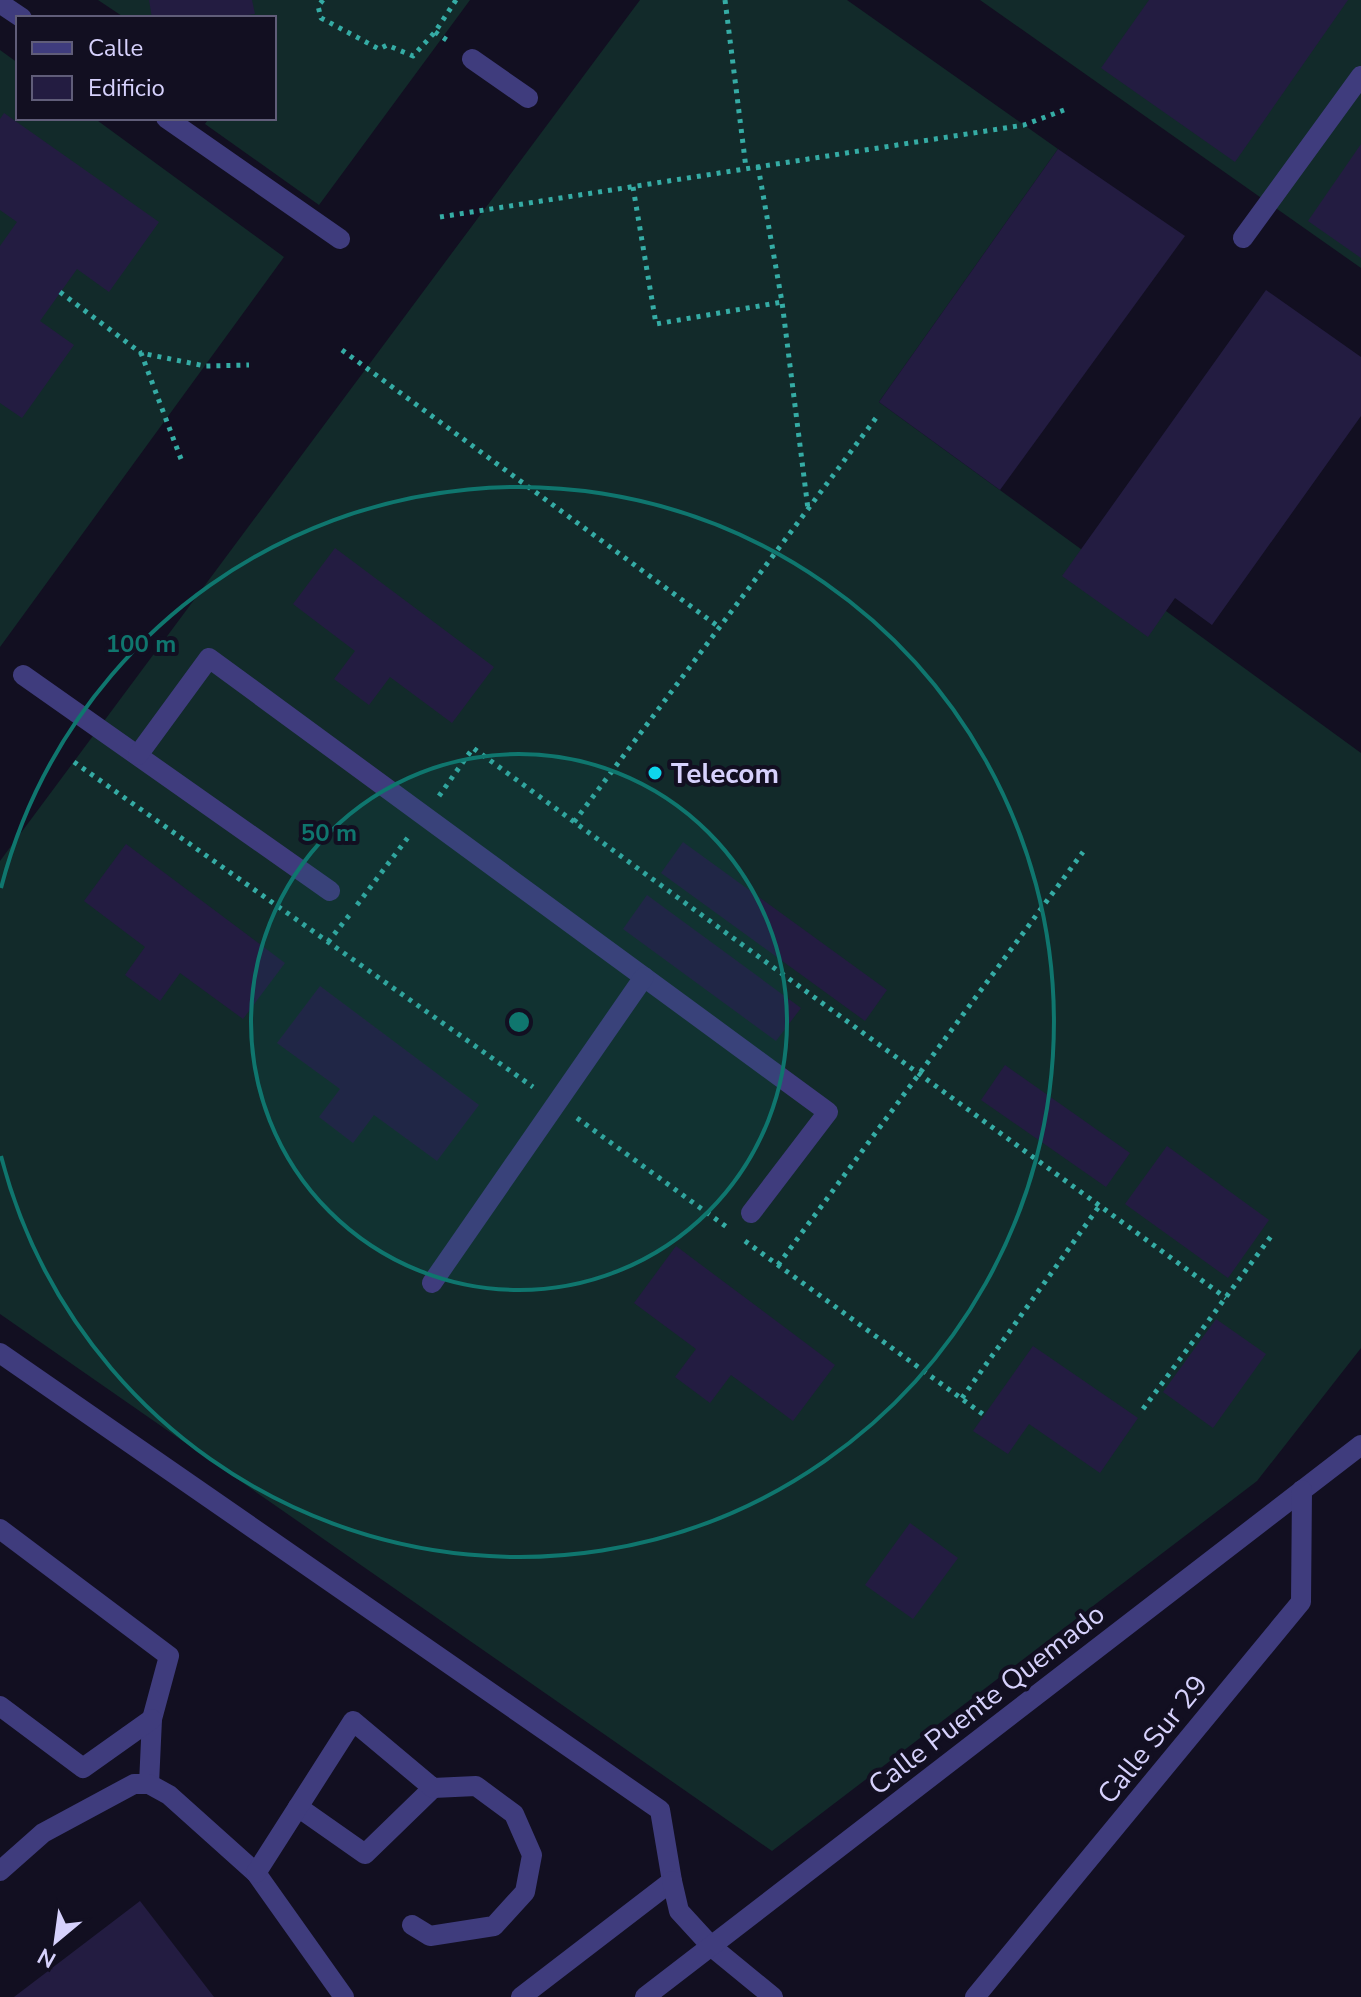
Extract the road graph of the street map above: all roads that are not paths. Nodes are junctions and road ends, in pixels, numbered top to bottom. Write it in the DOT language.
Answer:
graph roads {
  1 [pos="0,5"];
  2 [pos="19,16"];
  3 [pos="472,59"];
  4 [pos="1361,76"];
  5 [pos="528,98"];
  6 [pos="169,120"];
  7 [pos="1243,238"];
  8 [pos="340,239"];
  9 [pos="23,675"];
  10 [pos="138,755"];
  11 [pos="330,891"];
  12 [pos="644,977"];
  13 [pos="751,1213"];
  14 [pos="432,1283"];
  15 [pos="0,1353"];
  16 [pos="1361,1445"];
  17 [pos="1302,1490"];
  18 [pos="0,1529"];
  19 [pos="0,1706"];
  20 [pos="152,1719"];
  21 [pos="149,1784"];
  22 [pos="433,1788"];
  23 [pos="298,1807"];
  24 [pos="0,1871"];
  25 [pos="256,1873"];
  26 [pos="672,1881"];
  27 [pos="412,1925"];
  28 [pos="712,1947"];
  29 [pos="344,1997"];
  30 [pos="521,1997"];
  31 [pos="645,1997"];
  32 [pos="773,1997"];
  33 [pos="975,1997"];
  1 -- 2 [label="street"];
  3 -- 5 [label="street"];
  4 -- 7 [label="street"];
  6 -- 8 [label="street"];
  9 -- 10 [label="street"];
  10 -- 11 [label="street"];
  10 -- 12 [label="street"];
  12 -- 13 [label="street"];
  12 -- 14 [label="street"];
  15 -- 26 [label="street"];
  16 -- 17 [label="street, Calle Puente Quemado"];
  17 -- 28 [label="street, Calle Puente Quemado"];
  17 -- 33 [label="street, Calle Sur 29"];
  18 -- 20 [label="street"];
  19 -- 20 [label="street"];
  20 -- 21 [label="street"];
  21 -- 24 [label="street"];
  21 -- 25 [label="street"];
  22 -- 23 [label="street"];
  22 -- 23 [label="street"];
  22 -- 27 [label="street"];
  23 -- 25 [label="street"];
  25 -- 29 [label="street"];
  26 -- 28 [label="street"];
  26 -- 30 [label="street"];
  28 -- 31 [label="street, Calle Puente Quemado"];
  28 -- 32 [label="street"];
}
